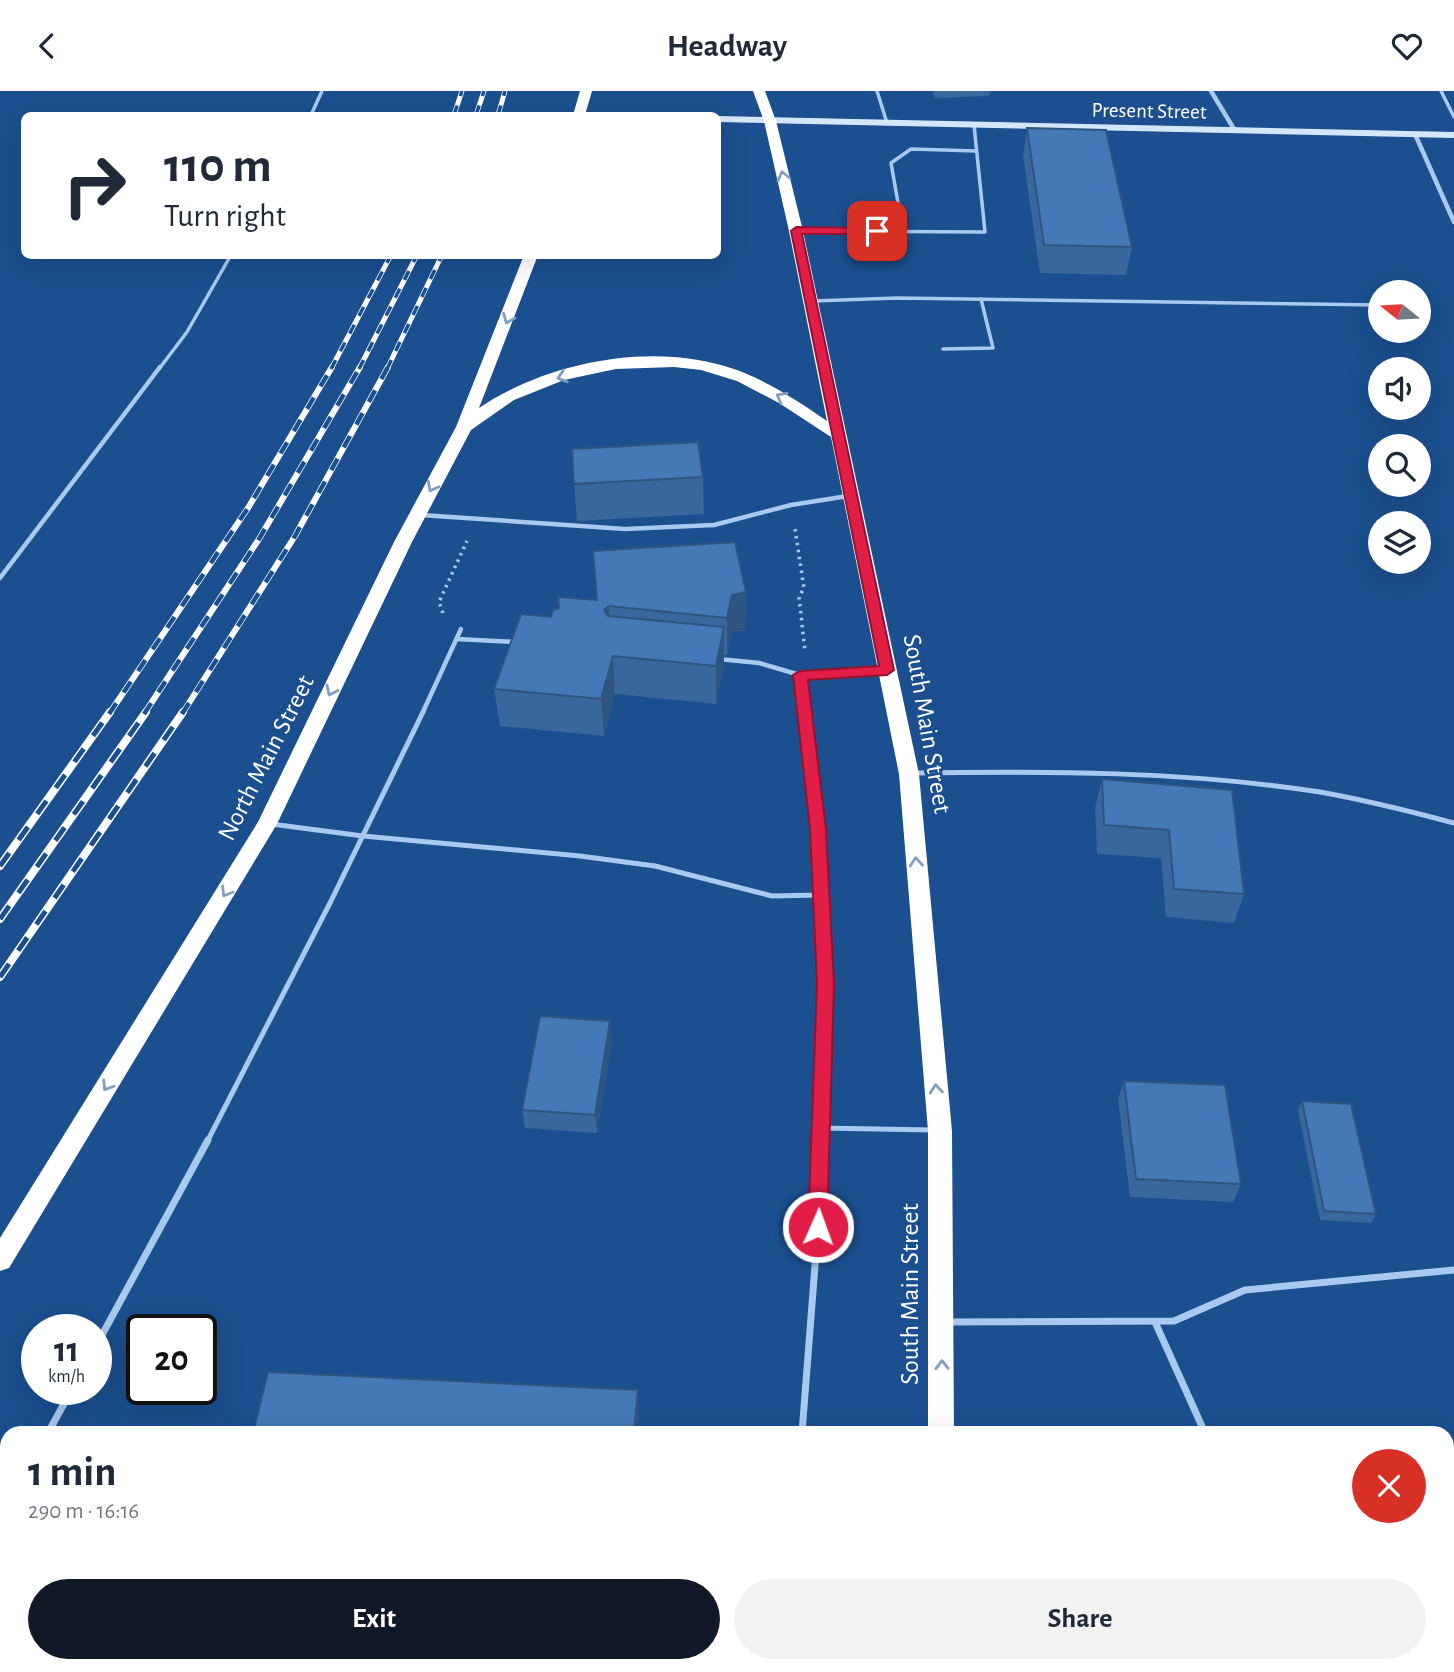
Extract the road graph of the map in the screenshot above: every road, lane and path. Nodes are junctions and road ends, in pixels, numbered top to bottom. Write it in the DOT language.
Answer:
graph roads {
  1 [pos="322,91"];
  2 [pos="586,91"];
  3 [pos="759,91"];
  4 [pos="877,91"];
  5 [pos="1211,91"];
  6 [pos="1441,91"];
  7 [pos="312,112"];
  8 [pos="581,112"];
  9 [pos="1454,117"];
  10 [pos="721,119"];
  11 [pos="770,121"];
  12 [pos="887,123"];
  13 [pos="974,125"];
  14 [pos="1234,129"];
  15 [pos="1415,134"];
  16 [pos="1454,135"];
  17 [pos="976,151"];
  18 [pos="1454,222"];
  19 [pos="796,231"];
  20 [pos="904,231"];
  21 [pos="229,259"];
  22 [pos="529,259"];
  23 [pos="981,299"];
  24 [pos="810,301"];
  25 [pos="1368,305"];
  26 [pos="943,349"];
  27 [pos="464,427"];
  28 [pos="838,435"];
  29 [pos="851,496"];
  30 [pos="791,505"];
  31 [pos="418,514"];
  32 [pos="477,519"];
  33 [pos="0,578"];
  34 [pos="461,629"];
  35 [pos="457,639"];
  36 [pos="520,642"];
  37 [pos="705,658"];
  38 [pos="887,670"];
  39 [pos="800,675"];
  40 [pos="909,773"];
  41 [pos="1454,823"];
  42 [pos="268,824"];
  43 [pos="363,837"];
  44 [pos="821,895"];
  45 [pos="820,1128"];
  46 [pos="940,1131"];
  47 [pos="0,1260"];
  48 [pos="1454,1270"];
  49 [pos="112,1317"];
  50 [pos="941,1322"];
  51 [pos="1155,1322"];
  52 [pos="63,1405"];
  53 [pos="52,1426"];
  54 [pos="803,1426"];
  55 [pos="941,1426"];
  56 [pos="1202,1426"];
  1 -- 7 [label="lane"];
  2 -- 8 [label="highway"];
  3 -- 11 [label="highway, South Main Street"];
  4 -- 12 [label="lane"];
  5 -- 14 [label="street"];
  6 -- 9 [label="lane"];
  10 -- 11 [label="street, Present Street"];
  11 -- 12 [label="street, Present Street"];
  19 -- 11 [label="highway, South Main Street, one-way"];
  12 -- 13 [label="street, Present Street"];
  13 -- 14 [label="street, Present Street"];
  13 -- 17 [label="lane"];
  14 -- 15 [label="street, Present Street"];
  15 -- 16 [label="street, Present Street"];
  15 -- 18 [label="street"];
  17 -- 20 [label="lane"];
  17 -- 20 [label="lane"];
  19 -- 20 [label="lane"];
  19 -- 24 [label="highway, South Main Street"];
  21 -- 33 [label="lane"];
  22 -- 27 [label="highway, North Main Street, one-way"];
  23 -- 24 [label="lane"];
  23 -- 25 [label="lane"];
  23 -- 26 [label="lane"];
  24 -- 28 [label="highway, South Main Street"];
  28 -- 27 [label="highway, one-way"];
  27 -- 31 [label="highway, North Main Street, one-way"];
  28 -- 29 [label="highway, South Main Street"];
  29 -- 30 [label="lane"];
  29 -- 38 [label="highway, South Main Street"];
  30 -- 32 [label="lane"];
  30 -- 39 [label="path"];
  31 -- 32 [label="lane"];
  31 -- 42 [label="highway, North Main Street, one-way"];
  32 -- 34 [label="path"];
  34 -- 35 [label="lane"];
  35 -- 36 [label="lane"];
  35 -- 43 [label="lane"];
  37 -- 39 [label="lane"];
  38 -- 39 [label="lane"];
  38 -- 40 [label="highway, South Main Street"];
  39 -- 44 [label="lane"];
  40 -- 41 [label="lane"];
  46 -- 40 [label="highway, South Main Street, one-way"];
  42 -- 43 [label="lane"];
  42 -- 47 [label="highway, North Main Street, one-way"];
  43 -- 44 [label="lane"];
  43 -- 49 [label="lane"];
  44 -- 45 [label="lane"];
  45 -- 46 [label="lane"];
  45 -- 54 [label="lane"];
  46 -- 50 [label="highway, South Main Street"];
  48 -- 51 [label="lane"];
  50 -- 51 [label="lane"];
  55 -- 50 [label="highway, South Main Street, one-way"];
  51 -- 56 [label="lane"];
  52 -- 53 [label="lane"];
}
